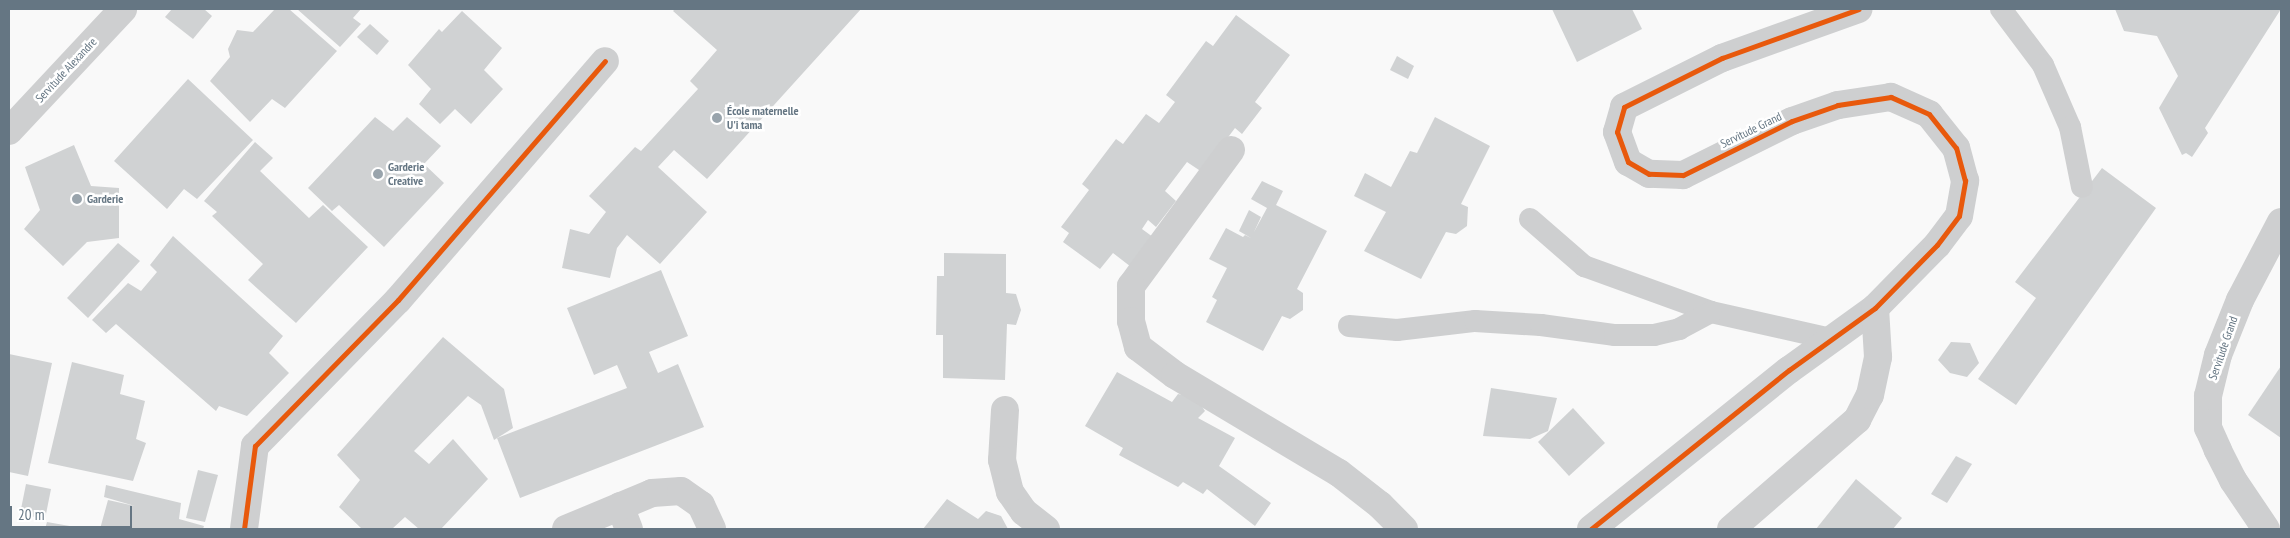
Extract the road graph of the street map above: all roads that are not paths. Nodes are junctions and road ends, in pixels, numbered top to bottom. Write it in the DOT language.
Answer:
graph roads {
  1 [pos="123,9"];
  2 [pos="1860,9"];
  3 [pos="2001,9"];
  4 [pos="605,61"];
  5 [pos="9,131"];
  6 [pos="1231,150"];
  7 [pos="2082,186"];
  8 [pos="1530,219"];
  9 [pos="2281,222"];
  10 [pos="1876,308"];
  11 [pos="1711,312"];
  12 [pos="1349,326"];
  13 [pos="1831,339"];
  14 [pos="1004,410"];
  15 [pos="624,518"];
  16 [pos="244,529"];
  17 [pos="566,529"];
  18 [pos="712,529"];
  19 [pos="1046,529"];
  20 [pos="1404,529"];
  21 [pos="1591,529"];
  22 [pos="1731,529"];
  23 [pos="2266,529"];
  1 -- 5 [label="street, Servitude Alexandre"];
  2 -- 10 [label="street, Servitude Grand"];
  3 -- 7 [label="lane"];
  4 -- 16 [label="street"];
  6 -- 20 [label="street"];
  8 -- 11 [label="lane"];
  9 -- 23 [label="street, Servitude Grand"];
  10 -- 13 [label="street, Servitude Grand"];
  10 -- 22 [label="street"];
  11 -- 12 [label="lane"];
  11 -- 13 [label="lane"];
  13 -- 21 [label="street, Servitude Grand"];
  14 -- 19 [label="street"];
  15 -- 17 [label="street"];
  15 -- 18 [label="street"];
}
